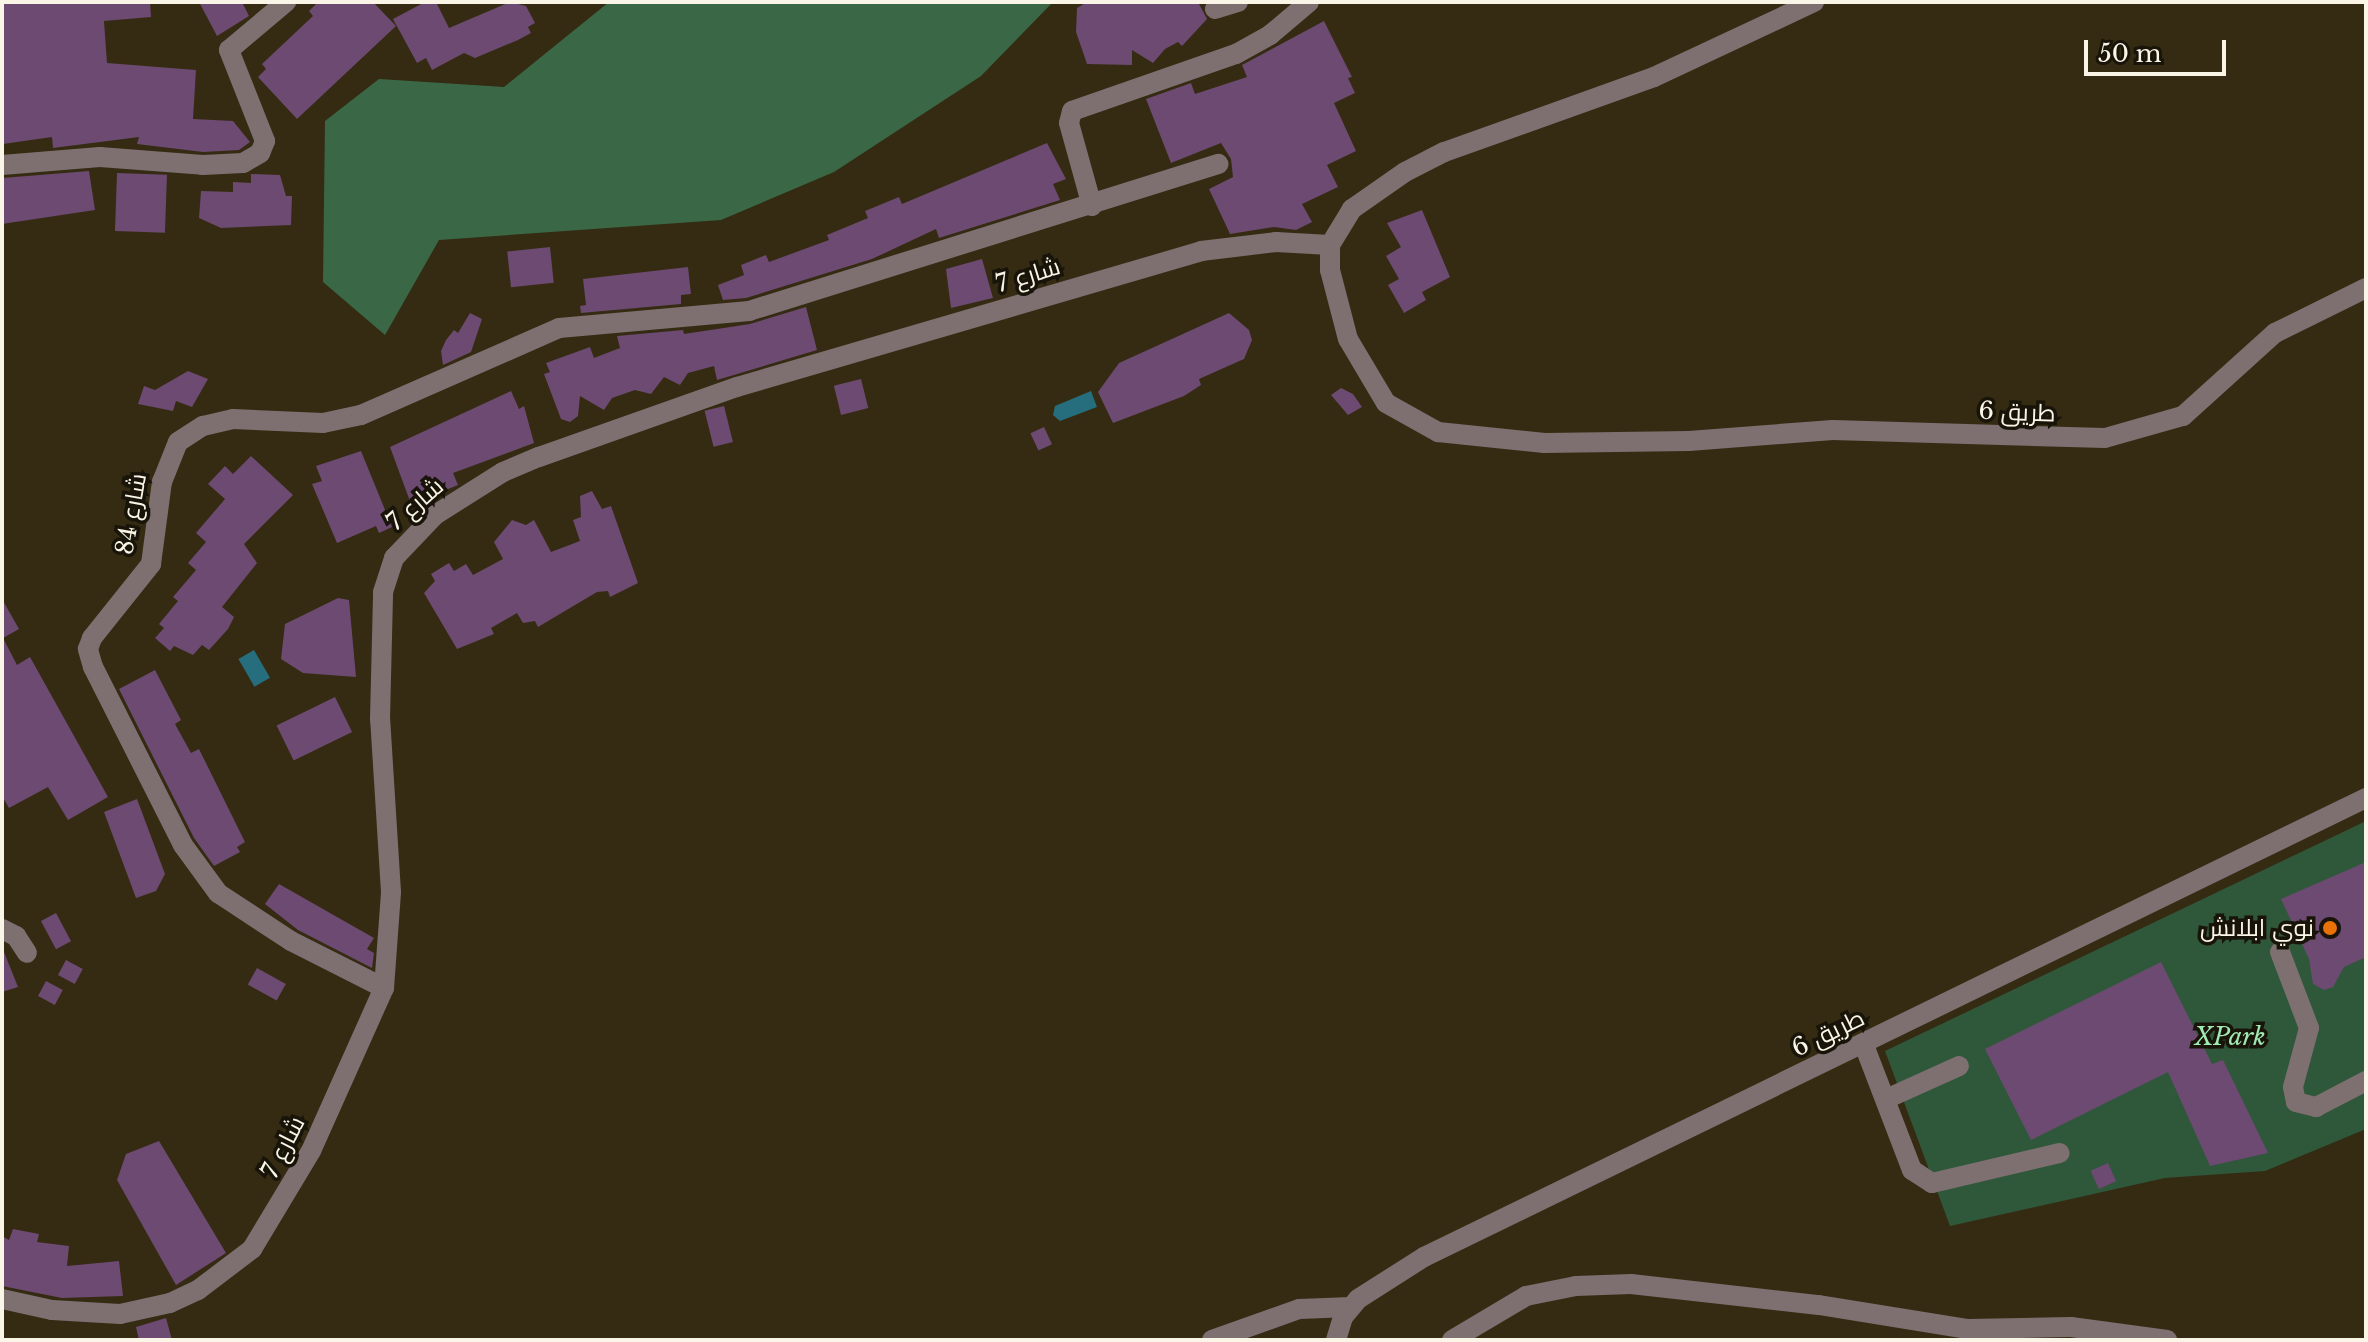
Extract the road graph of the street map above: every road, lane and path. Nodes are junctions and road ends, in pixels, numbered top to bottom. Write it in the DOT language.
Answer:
graph roads {
  1 [pos="286,2"];
  2 [pos="1238,2"];
  3 [pos="1309,2"];
  4 [pos="1814,2"];
  5 [pos="1215,9"];
  6 [pos="1219,164"];
  7 [pos="2,165"];
  8 [pos="1092,206"];
  9 [pos="1330,245"];
  10 [pos="2366,288"];
  11 [pos="2366,798"];
  12 [pos="2,929"];
  13 [pos="2280,952"];
  14 [pos="27,953"];
  15 [pos="384,988"];
  16 [pos="1864,1045"];
  17 [pos="1959,1066"];
  18 [pos="2366,1081"];
  19 [pos="1886,1099"];
  20 [pos="2060,1153"];
  21 [pos="2,1299"];
  22 [pos="1351,1307"];
  23 [pos="1212,1340"];
  24 [pos="1336,1340"];
  25 [pos="1452,1340"];
  26 [pos="2167,1340"];
  1 -- 7 [label="street"];
  2 -- 5 [label="street"];
  3 -- 8 [label="street"];
  4 -- 9 [label="street"];
  6 -- 8 [label="street, شارع 84"];
  8 -- 15 [label="street, شارع 84"];
  9 -- 10 [label="street, طريق 6"];
  9 -- 15 [label="street, شارع 7"];
  11 -- 16 [label="street, طريق 6"];
  12 -- 14 [label="street"];
  13 -- 18 [label="street"];
  15 -- 21 [label="street, شارع 7"];
  16 -- 19 [label="street"];
  16 -- 22 [label="street, طريق 6"];
  17 -- 19 [label="street"];
  19 -- 20 [label="street"];
  22 -- 23 [label="street"];
  22 -- 24 [label="street"];
  25 -- 26 [label="street"];
}
